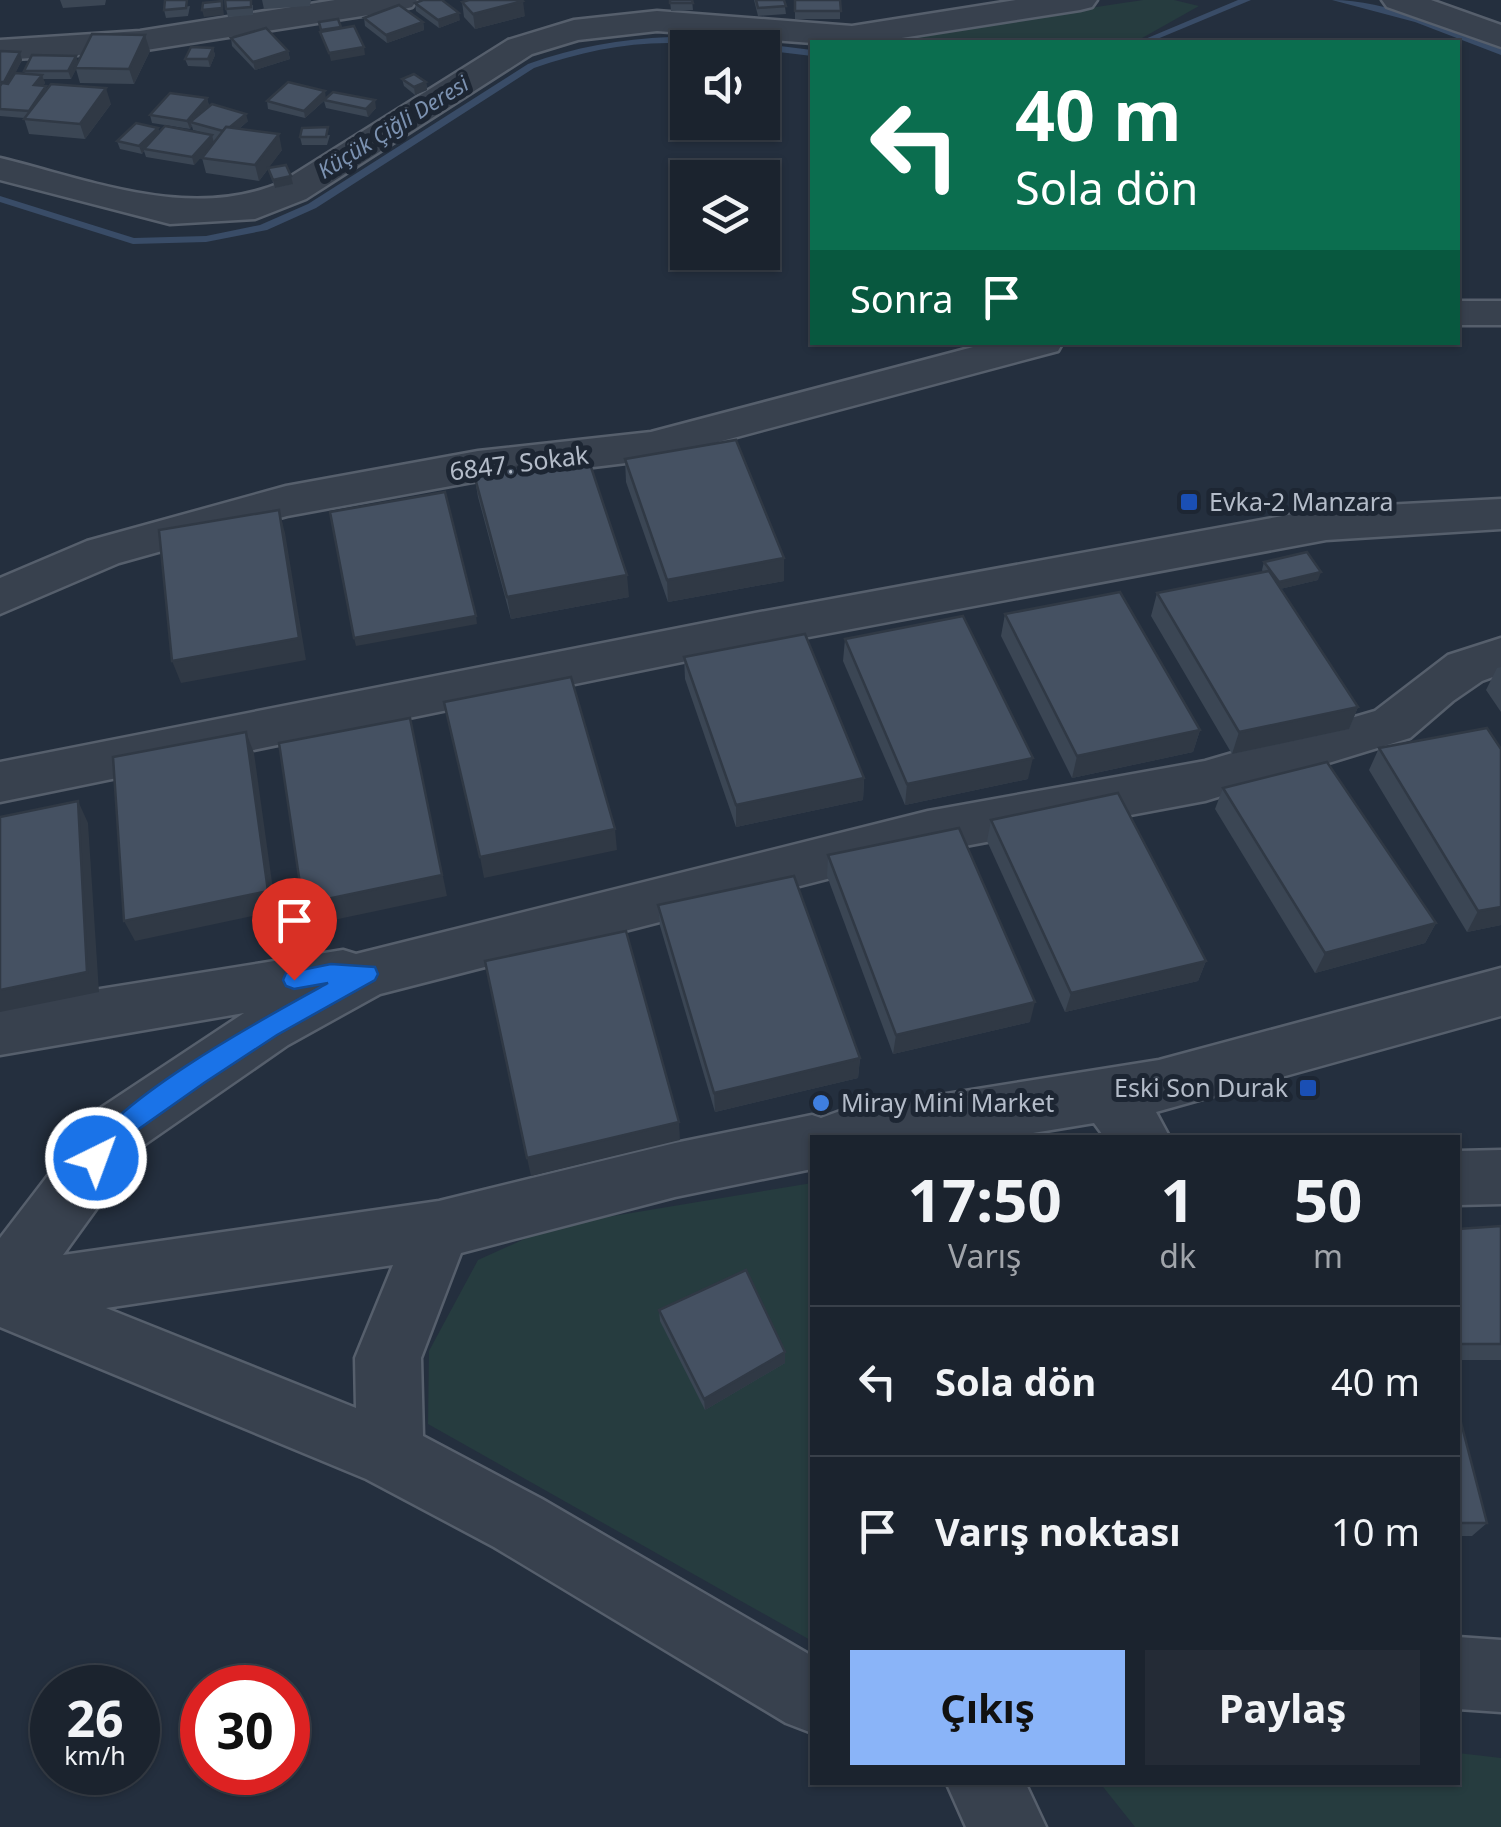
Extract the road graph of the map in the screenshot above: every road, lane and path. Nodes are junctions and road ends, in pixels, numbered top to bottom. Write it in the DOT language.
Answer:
graph roads {
  1 [pos="400,0"];
  2 [pos="1080,0"];
  3 [pos="1399,0"];
  4 [pos="1501,36"];
  5 [pos="0,50"];
  6 [pos="0,169"];
  7 [pos="1460,313"];
  8 [pos="1501,313"];
  9 [pos="1032,345"];
  10 [pos="1501,514"];
  11 [pos="0,596"];
  12 [pos="1501,656"];
  13 [pos="0,782"];
  14 [pos="366,974"];
  15 [pos="1501,992"];
  16 [pos="0,1030"];
  17 [pos="1124,1116"];
  18 [pos="879,1135"];
  19 [pos="810,1142"];
  20 [pos="1460,1178"];
  21 [pos="1501,1178"];
  22 [pos="438,1230"];
  23 [pos="0,1293"];
  24 [pos="390,1454"];
  25 [pos="1460,1672"];
  26 [pos="1501,1676"];
  27 [pos="810,1696"];
  28 [pos="985,1785"];
  29 [pos="1008,1827"];
  1 -- 5 [label="street"];
  2 -- 6 [label="street"];
  3 -- 4 [label="street"];
  7 -- 8 [label="street"];
  9 -- 11 [label="street, 6847. Sokak"];
  10 -- 13 [label="street"];
  12 -- 14 [label="street"];
  14 -- 16 [label="street"];
  14 -- 23 [label="street"];
  15 -- 17 [label="street"];
  17 -- 18 [label="street"];
  19 -- 22 [label="street"];
  20 -- 21 [label="street"];
  22 -- 23 [label="street"];
  22 -- 24 [label="street"];
  23 -- 24 [label="street"];
  24 -- 27 [label="street"];
  25 -- 26 [label="street"];
  28 -- 29 [label="street"];
}
